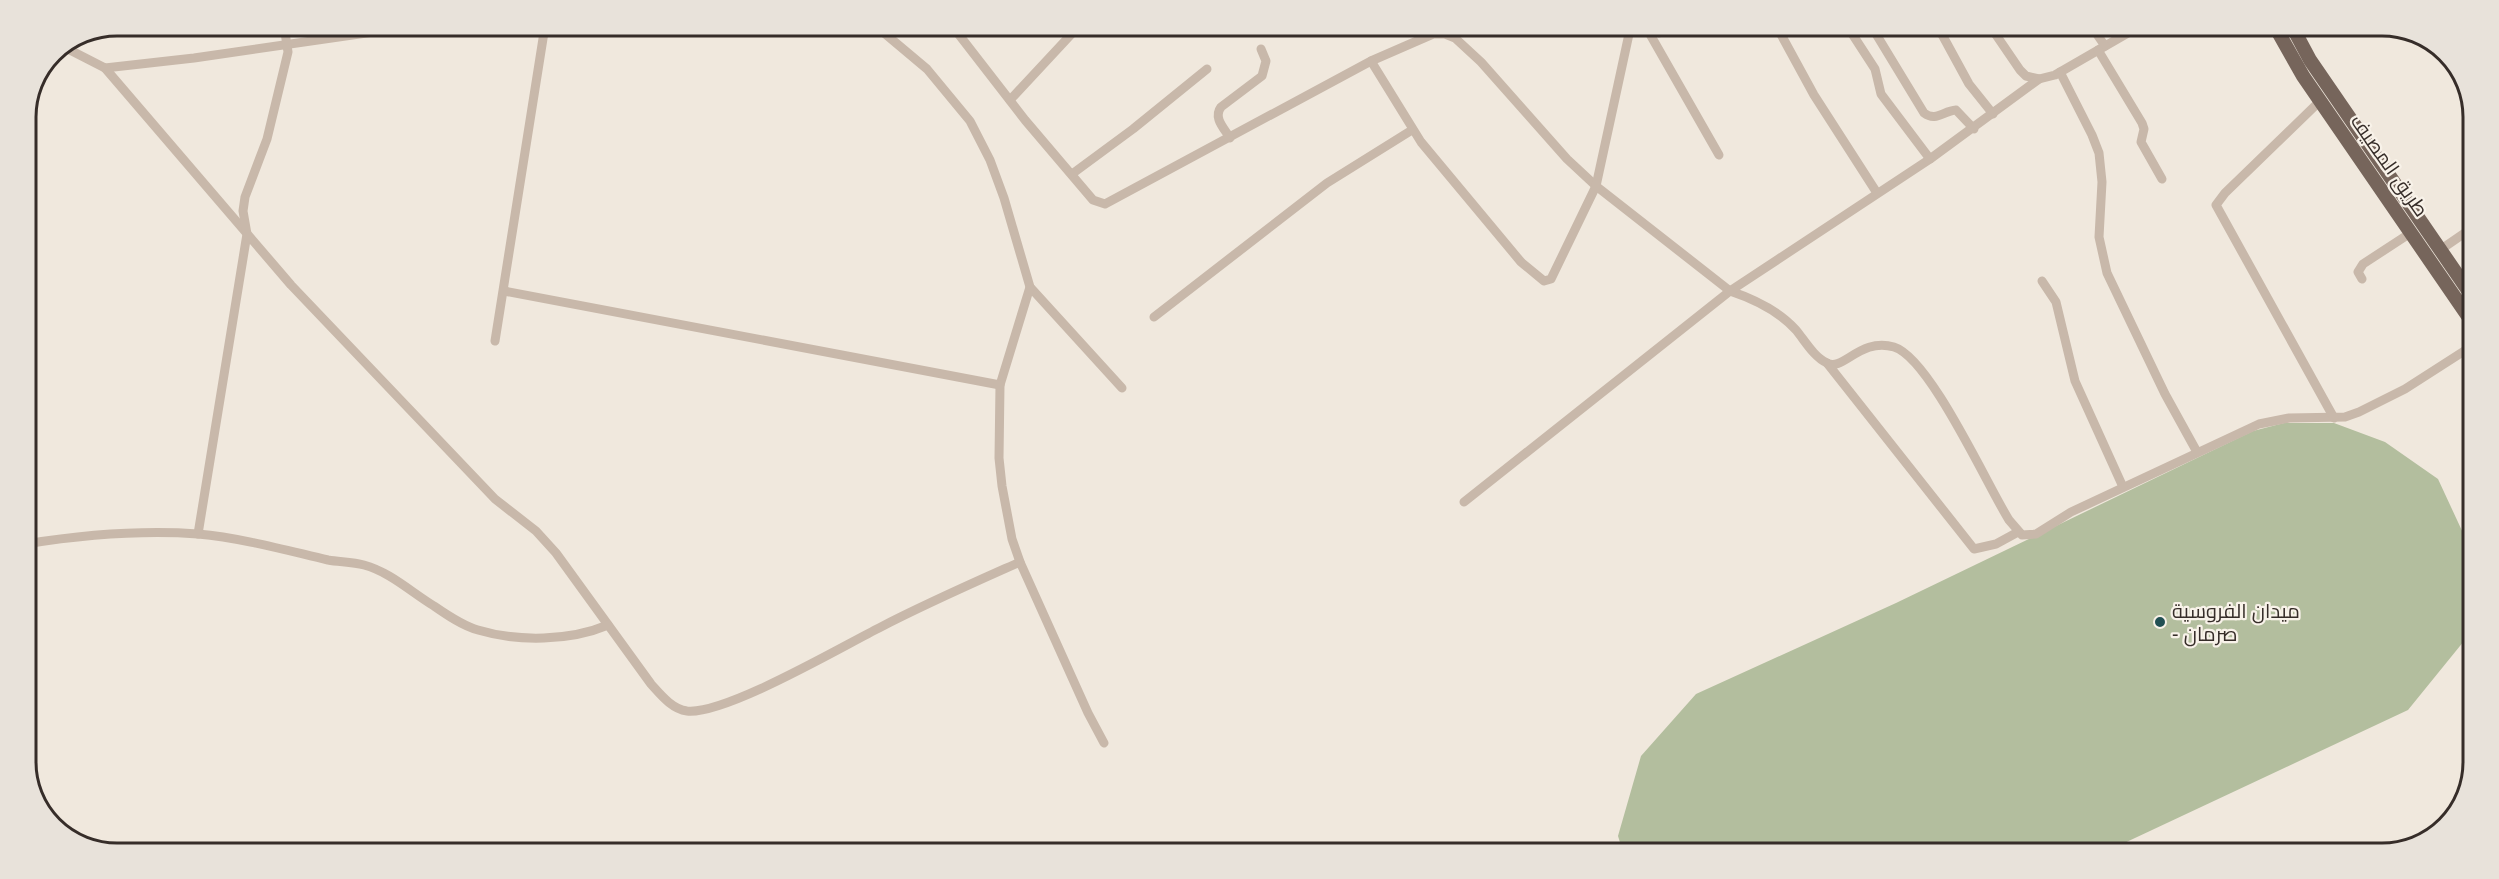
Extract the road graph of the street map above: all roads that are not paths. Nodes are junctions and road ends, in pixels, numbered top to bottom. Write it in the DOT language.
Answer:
graph roads {
  1 [pos="286,36"];
  2 [pos="340,36"];
  3 [pos="543,36"];
  4 [pos="889,36"];
  5 [pos="959,36"];
  6 [pos="1070,36"];
  7 [pos="1427,36"];
  8 [pos="1458,36"];
  9 [pos="1629,36"];
  10 [pos="1652,36"];
  11 [pos="1782,36"];
  12 [pos="1853,36"];
  13 [pos="1878,36"];
  14 [pos="1943,36"];
  15 [pos="1997,36"];
  16 [pos="2097,36"];
  17 [pos="2123,36"];
  18 [pos="2280,36"];
  19 [pos="2297,36"];
  20 [pos="288,43"];
  21 [pos="2102,48"];
  22 [pos="1261,49"];
  23 [pos="71,51"];
  24 [pos="1371,61"];
  25 [pos="105,68"];
  26 [pos="1207,69"];
  27 [pos="2060,72"];
  28 [pos="2039,79"];
  29 [pos="1010,100"];
  30 [pos="2320,100"];
  31 [pos="1993,114"];
  32 [pos="1974,129"];
  33 [pos="1412,130"];
  34 [pos="1230,138"];
  35 [pos="1719,155"];
  36 [pos="1930,159"];
  37 [pos="1072,174"];
  38 [pos="2162,179"];
  39 [pos="1596,186"];
  40 [pos="1877,193"];
  41 [pos="2412,232"];
  42 [pos="247,234"];
  43 [pos="2463,234"];
  44 [pos="2440,249"];
  45 [pos="2362,279"];
  46 [pos="2042,281"];
  47 [pos="2463,283"];
  48 [pos="1030,287"];
  49 [pos="504,291"];
  50 [pos="1730,291"];
  51 [pos="2463,308"];
  52 [pos="1154,317"];
  53 [pos="495,341"];
  54 [pos="2463,351"];
  55 [pos="1827,363"];
  56 [pos="1000,385"];
  57 [pos="1122,388"];
  58 [pos="2334,418"];
  59 [pos="2197,452"];
  60 [pos="2123,487"];
  61 [pos="1464,502"];
  62 [pos="2018,532"];
  63 [pos="198,534"];
  64 [pos="36,543"];
  65 [pos="1020,562"];
  66 [pos="608,625"];
  67 [pos="1104,743"];
  1 -- 20 [label="street"];
  2 -- 20 [label="street"];
  3 -- 49 [label="street"];
  4 -- 48 [label="street"];
  5 -- 29 [label="street"];
  6 -- 29 [label="street"];
  7 -- 24 [label="street"];
  8 -- 39 [label="street"];
  9 -- 39 [label="street"];
  10 -- 35 [label="street"];
  11 -- 40 [label="street"];
  12 -- 36 [label="street"];
  13 -- 32 [label="street"];
  14 -- 31 [label="street"];
  15 -- 28 [label="street"];
  16 -- 21 [label="street"];
  17 -- 21 [label="street"];
  18 -- 30 [label="main road, طريق المصيف"];
  19 -- 44 [label="main road, طريق المصيف"];
  20 -- 25 [label="street"];
  20 -- 42 [label="street"];
  21 -- 27 [label="street"];
  21 -- 38 [label="street"];
  22 -- 34 [label="street"];
  23 -- 25 [label="street"];
  24 -- 33 [label="street"];
  24 -- 34 [label="street"];
  25 -- 42 [label="street"];
  26 -- 37 [label="street"];
  27 -- 28 [label="street"];
  27 -- 59 [label="street"];
  28 -- 31 [label="street"];
  29 -- 37 [label="street"];
  30 -- 41 [label="main road, طريق المصيف"];
  30 -- 58 [label="street"];
  31 -- 32 [label="street"];
  32 -- 36 [label="street"];
  33 -- 39 [label="street"];
  33 -- 52 [label="street"];
  34 -- 37 [label="street"];
  36 -- 40 [label="street"];
  39 -- 50 [label="street"];
  40 -- 50 [label="street"];
  41 -- 45 [label="street"];
  41 -- 51 [label="main road, طريق المصيف"];
  42 -- 63 [label="street"];
  42 -- 66 [label="street"];
  43 -- 44 [label="street"];
  44 -- 47 [label="main road, طريق المصيف"];
  46 -- 60 [label="street"];
  48 -- 56 [label="street"];
  48 -- 57 [label="street"];
  49 -- 53 [label="street"];
  49 -- 56 [label="street"];
  50 -- 55 [label="street"];
  50 -- 61 [label="street"];
  54 -- 58 [label="street"];
  55 -- 62 [label="street"];
  55 -- 62 [label="street"];
  56 -- 65 [label="street"];
  58 -- 59 [label="street"];
  59 -- 60 [label="street"];
  60 -- 62 [label="street"];
  63 -- 64 [label="street"];
  63 -- 66 [label="street"];
  65 -- 66 [label="street"];
  65 -- 67 [label="street"];
}
